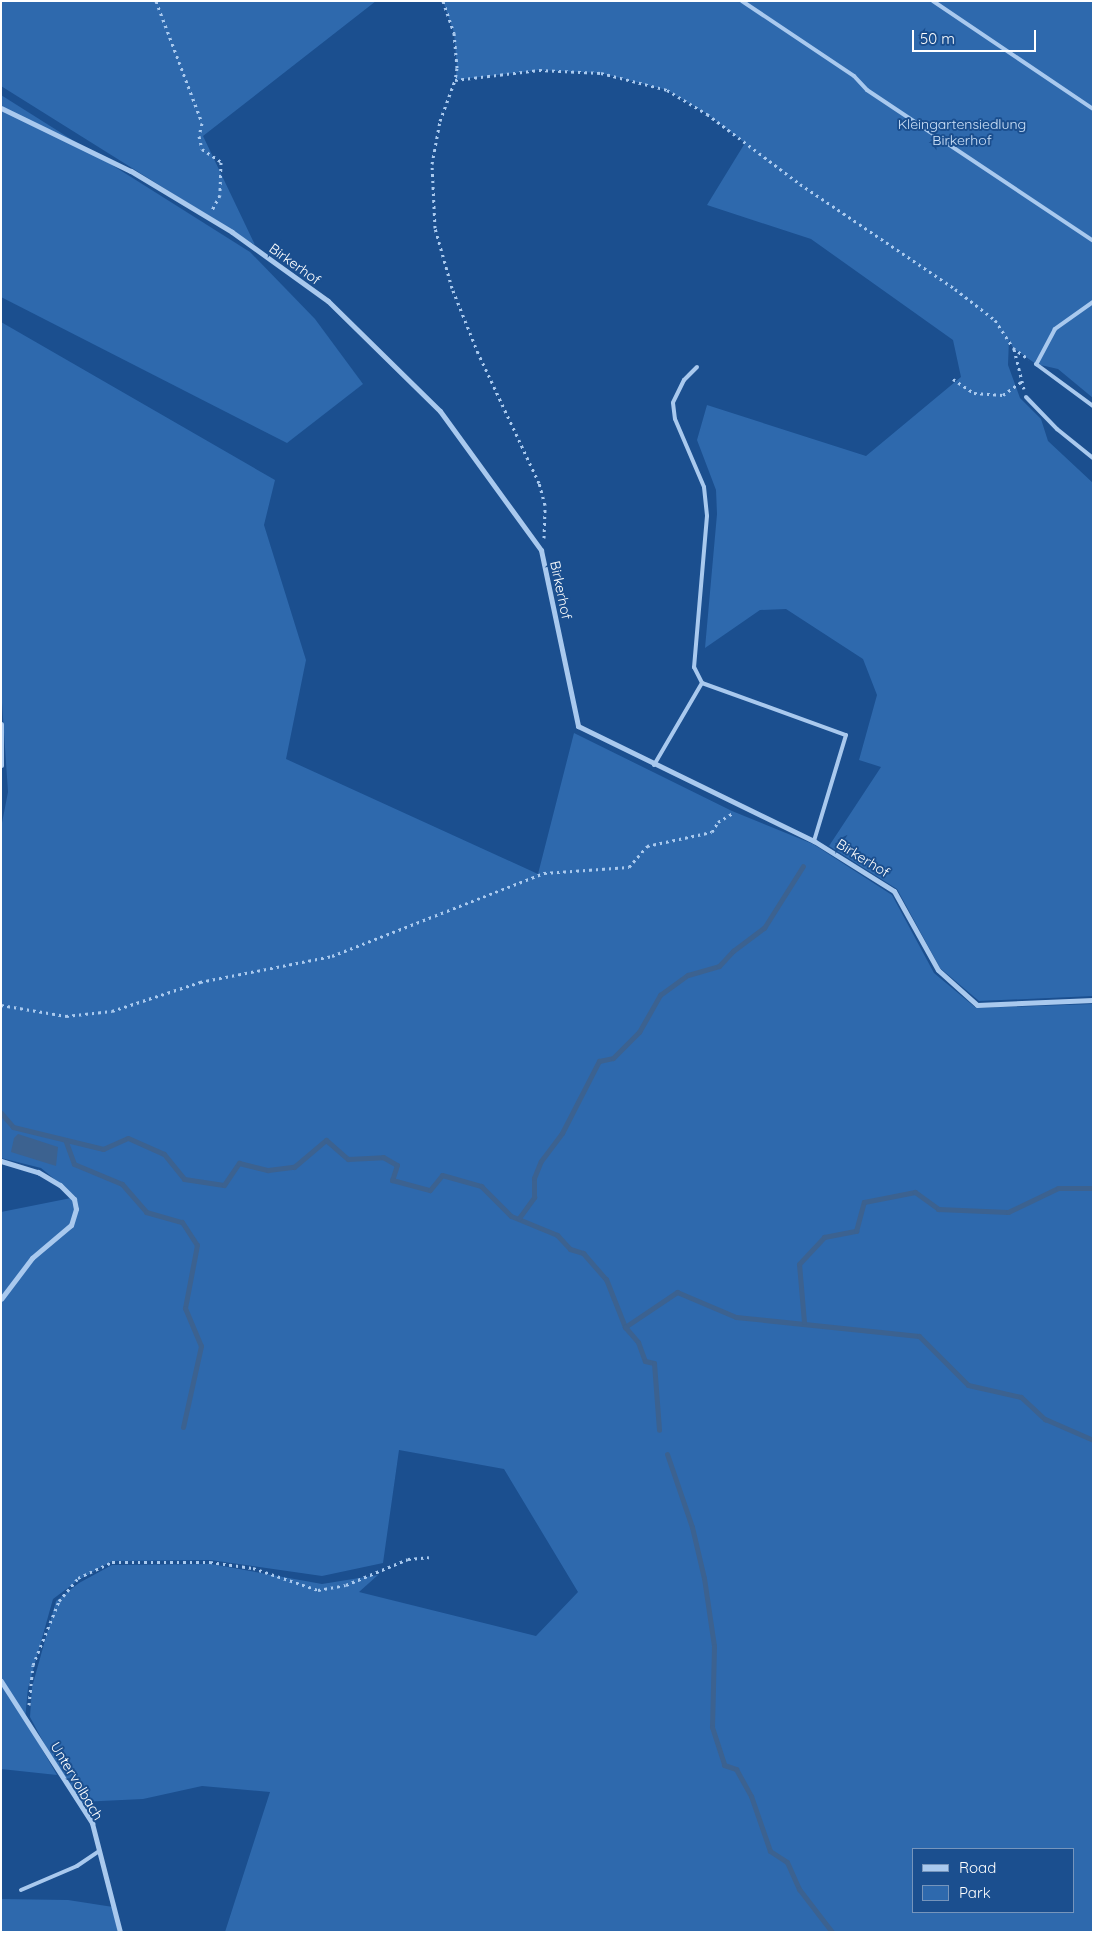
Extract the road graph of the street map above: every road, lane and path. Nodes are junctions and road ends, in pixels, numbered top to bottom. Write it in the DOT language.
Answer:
graph roads {
  1 [pos="156,1"];
  2 [pos="443,1"];
  3 [pos="742,1"];
  4 [pos="933,1"];
  5 [pos="455,80"];
  6 [pos="1,108"];
  7 [pos="1093,109"];
  8 [pos="208,218"];
  9 [pos="1093,241"];
  10 [pos="1093,302"];
  11 [pos="1013,348"];
  12 [pos="1036,364"];
  13 [pos="697,367"];
  14 [pos="953,379"];
  15 [pos="1022,381"];
  16 [pos="1026,397"];
  17 [pos="1093,406"];
  18 [pos="1093,458"];
  19 [pos="541,550"];
  20 [pos="702,682"];
  21 [pos="1,724"];
  22 [pos="1,765"];
  23 [pos="654,765"];
  24 [pos="742,808"];
  25 [pos="814,841"];
  26 [pos="1093,1000"];
  27 [pos="1,1005"];
  28 [pos="1,1161"];
  29 [pos="1,1299"];
  30 [pos="429,1557"];
  31 [pos="1,1681"];
  32 [pos="28,1719"];
  33 [pos="99,1851"];
  34 [pos="21,1890"];
  35 [pos="120,1932"];
  1 -- 8 [label="path"];
  2 -- 5 [label="path"];
  3 -- 9 [label="lane"];
  4 -- 7 [label="lane"];
  5 -- 11 [label="path"];
  5 -- 19 [label="path"];
  6 -- 8 [label="street, Birkerhof"];
  8 -- 19 [label="street, Birkerhof"];
  10 -- 12 [label="lane"];
  11 -- 12 [label="path"];
  11 -- 15 [label="path"];
  12 -- 17 [label="lane"];
  13 -- 20 [label="lane"];
  14 -- 15 [label="path"];
  15 -- 16 [label="path"];
  16 -- 18 [label="lane"];
  19 -- 23 [label="street, Birkerhof"];
  20 -- 23 [label="lane"];
  20 -- 25 [label="lane"];
  21 -- 22 [label="street"];
  23 -- 24 [label="street, Birkerhof"];
  24 -- 25 [label="street, Birkerhof"];
  24 -- 27 [label="path"];
  25 -- 26 [label="street, Birkerhof"];
  28 -- 29 [label="street"];
  30 -- 32 [label="path"];
  31 -- 32 [label="street, Untervolbach"];
  32 -- 33 [label="street, Untervolbach"];
  33 -- 34 [label="lane"];
  33 -- 35 [label="street, Untervolbach"];
}
